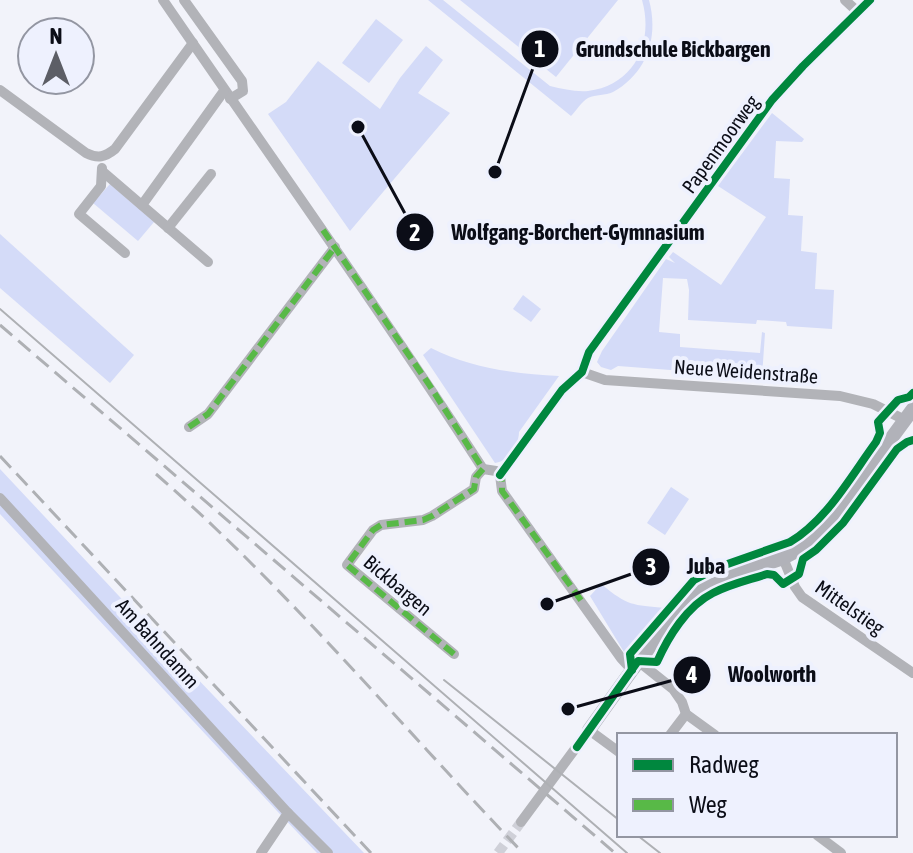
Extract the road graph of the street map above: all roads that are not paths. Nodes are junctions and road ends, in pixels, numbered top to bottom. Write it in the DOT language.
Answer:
graph roads {
  1 [pos="163,0"];
  2 [pos="184,0"];
  3 [pos="845,0"];
  4 [pos="870,0"];
  5 [pos="858,12"];
  6 [pos="193,43"];
  7 [pos="0,90"];
  8 [pos="227,95"];
  9 [pos="101,157"];
  10 [pos="102,171"];
  11 [pos="211,174"];
  12 [pos="142,205"];
  13 [pos="168,228"];
  14 [pos="335,247"];
  15 [pos="125,253"];
  16 [pos="208,262"];
  17 [pos="582,372"];
  18 [pos="910,418"];
  19 [pos="189,427"];
  20 [pos="483,469"];
  21 [pos="500,475"];
  22 [pos="0,498"];
  23 [pos="783,558"];
  24 [pos="454,654"];
  25 [pos="635,666"];
  26 [pos="913,673"];
  27 [pos="686,714"];
  28 [pos="589,730"];
  29 [pos="672,733"];
  30 [pos="712,733"];
  31 [pos="617,751"];
  32 [pos="288,813"];
  33 [pos="521,822"];
  34 [pos="820,837"];
  35 [pos="261,853"];
  36 [pos="328,853"];
  37 [pos="841,853"];
  1 -- 6 [label="street"];
  2 -- 8 [label="street"];
  3 -- 5 [label="street"];
  4 -- 5 [label="street, Papenmoorweg"];
  5 -- 17 [label="street, Papenmoorweg"];
  6 -- 8 [label="street"];
  6 -- 9 [label="street"];
  7 -- 9 [label="street"];
  8 -- 12 [label="street"];
  8 -- 14 [label="street"];
  9 -- 10 [label="street"];
  10 -- 12 [label="street"];
  10 -- 15 [label="street"];
  11 -- 13 [label="street"];
  12 -- 13 [label="street"];
  13 -- 16 [label="street"];
  14 -- 19 [label="street"];
  14 -- 20 [label="street"];
  17 -- 18 [label="street, Neue Weidenstraße"];
  17 -- 21 [label="street, Papenmoorweg"];
  18 -- 23 [label="street"];
  20 -- 21 [label="street"];
  20 -- 24 [label="street, Bickbargen"];
  21 -- 25 [label="street"];
  22 -- 32 [label="street, Am Bahndamm"];
  23 -- 25 [label="street"];
  23 -- 26 [label="street, Mittelstieg"];
  25 -- 27 [label="street"];
  25 -- 28 [label="street"];
  27 -- 29 [label="street"];
  27 -- 30 [label="street"];
  28 -- 31 [label="street"];
  28 -- 33 [label="street"];
  32 -- 35 [label="street"];
  32 -- 36 [label="street, Am Bahndamm"];
  34 -- 37 [label="street"];
}
